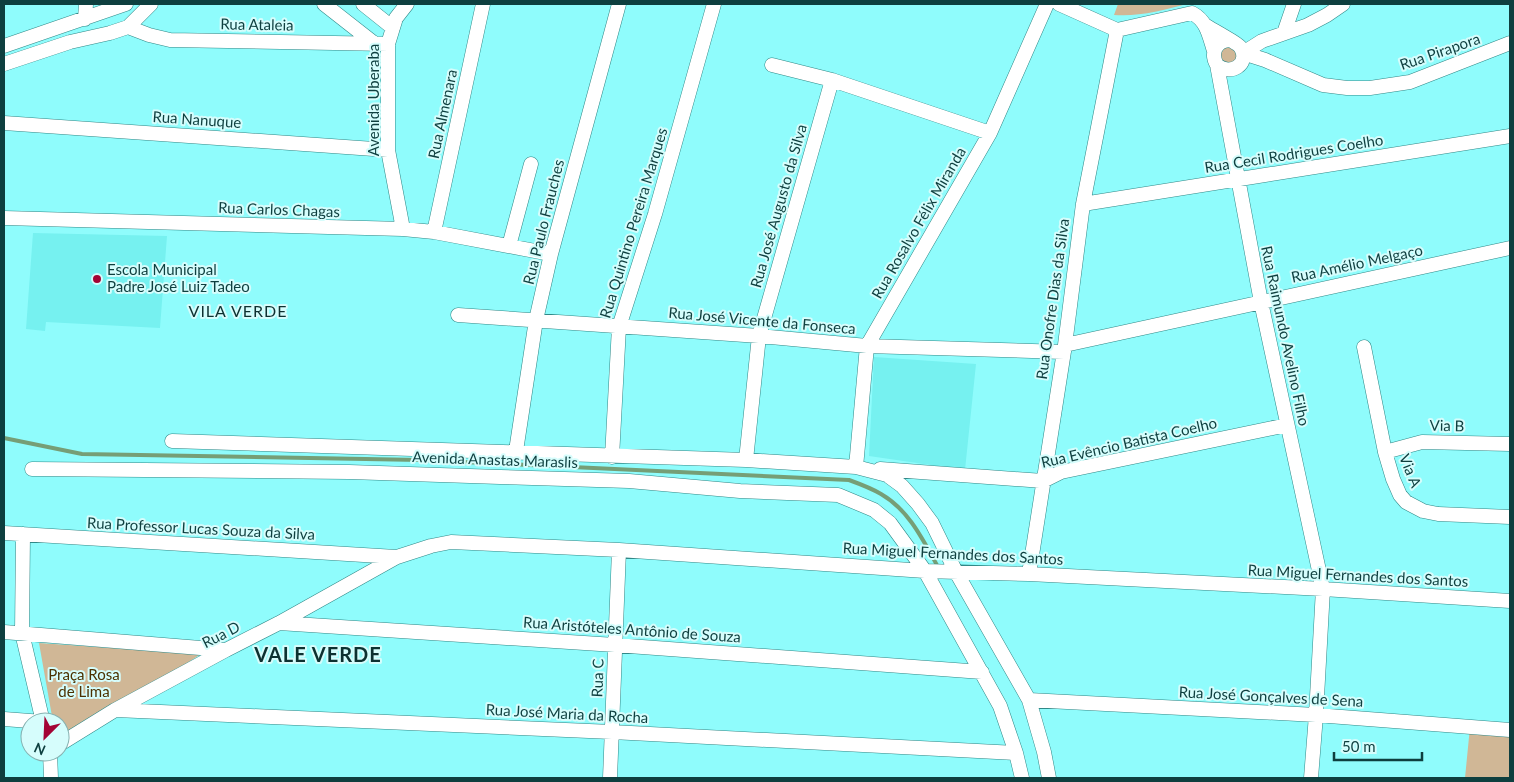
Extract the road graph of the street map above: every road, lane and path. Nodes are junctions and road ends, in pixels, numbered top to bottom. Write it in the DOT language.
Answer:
graph roads {
  1 [pos="86,4"];
  2 [pos="126,4"];
  3 [pos="150,4"];
  4 [pos="324,4"];
  5 [pos="363,4"];
  6 [pos="401,4"];
  7 [pos="407,4"];
  8 [pos="483,4"];
  9 [pos="619,4"];
  10 [pos="714,4"];
  11 [pos="1046,4"];
  12 [pos="1059,4"];
  13 [pos="1294,4"];
  14 [pos="1343,4"];
  15 [pos="1194,9"];
  16 [pos="85,19"];
  17 [pos="394,23"];
  18 [pos="1205,25"];
  19 [pos="128,27"];
  20 [pos="1118,30"];
  21 [pos="1284,33"];
  22 [pos="1231,41"];
  23 [pos="1262,41"];
  24 [pos="1510,43"];
  25 [pos="382,44"];
  26 [pos="4,46"];
  27 [pos="1214,50"];
  28 [pos="1243,53"];
  29 [pos="1265,60"];
  30 [pos="4,64"];
  31 [pos="1216,64"];
  32 [pos="772,66"];
  33 [pos="1234,69"];
  34 [pos="832,80"];
  35 [pos="1220,89"];
  36 [pos="4,123"];
  37 [pos="990,133"];
  38 [pos="1510,136"];
  39 [pos="388,150"];
  40 [pos="531,164"];
  41 [pos="1237,180"];
  42 [pos="1083,204"];
  43 [pos="4,218"];
  44 [pos="403,230"];
  45 [pos="434,232"];
  46 [pos="509,246"];
  47 [pos="1510,248"];
  48 [pos="551,254"];
  49 [pos="1261,302"];
  50 [pos="458,315"];
  51 [pos="536,320"];
  52 [pos="619,326"];
  53 [pos="759,336"];
  54 [pos="867,346"];
  55 [pos="1364,347"];
  56 [pos="1064,348"];
  57 [pos="1287,425"];
  58 [pos="172,441"];
  59 [pos="1510,444"];
  60 [pos="516,451"];
  61 [pos="1385,452"];
  62 [pos="612,456"];
  63 [pos="746,460"];
  64 [pos="856,467"];
  65 [pos="32,469"];
  66 [pos="1043,481"];
  67 [pos="1510,517"];
  68 [pos="4,533"];
  69 [pos="24,534"];
  70 [pos="619,550"];
  71 [pos="397,557"];
  72 [pos="926,571"];
  73 [pos="956,572"];
  74 [pos="1029,574"];
  75 [pos="1323,589"];
  76 [pos="1510,601"];
  77 [pos="279,623"];
  78 [pos="4,632"];
  79 [pos="22,633"];
  80 [pos="615,645"];
  81 [pos="226,650"];
  82 [pos="982,672"];
  83 [pos="1029,700"];
  84 [pos="115,710"];
  85 [pos="41,712"];
  86 [pos="1316,715"];
  87 [pos="4,719"];
  88 [pos="20,720"];
  89 [pos="1510,730"];
  90 [pos="612,732"];
  91 [pos="70,738"];
  92 [pos="1016,753"];
  93 [pos="50,762"];
  94 [pos="51,778"];
  95 [pos="610,778"];
  96 [pos="1022,778"];
  97 [pos="1049,778"];
  98 [pos="1311,778"];
  1 -- 16 [label="street"];
  2 -- 16 [label="street"];
  3 -- 19 [label="street"];
  4 -- 25 [label="street"];
  5 -- 17 [label="street"];
  6 -- 17 [label="street"];
  7 -- 17 [label="street, Avenida Uberaba"];
  8 -- 45 [label="street, Rua Almenara"];
  9 -- 48 [label="street, Rua Paulo Frauches"];
  10 -- 52 [label="street, Rua Quintino Pereira Marques"];
  11 -- 37 [label="street, Rua Rosalvo Félix Miranda"];
  12 -- 20 [label="street"];
  13 -- 21 [label="street"];
  14 -- 21 [label="street"];
  15 -- 18 [label="street"];
  15 -- 20 [label="street"];
  16 -- 26 [label="street"];
  17 -- 25 [label="street, Avenida Uberaba"];
  18 -- 22 [label="street"];
  18 -- 27 [label="street"];
  19 -- 25 [label="street, Rua Ataleia"];
  19 -- 30 [label="street"];
  20 -- 42 [label="street, Rua Onofre Dias da Silva"];
  21 -- 23 [label="street"];
  22 -- 23 [label="street"];
  22 -- 27 [label="street"];
  22 -- 28 [label="street"];
  23 -- 28 [label="street"];
  24 -- 29 [label="street, Rua Pirapora"];
  25 -- 39 [label="street, Avenida Uberaba"];
  27 -- 31 [label="street"];
  28 -- 29 [label="street, Rua Pirapora"];
  28 -- 33 [label="street"];
  29 -- 33 [label="street"];
  31 -- 33 [label="street"];
  31 -- 35 [label="street, Rua Raimundo Avelino Filho"];
  32 -- 34 [label="street"];
  33 -- 35 [label="street"];
  34 -- 37 [label="street"];
  34 -- 53 [label="street, Rua José Augusto da Silva"];
  35 -- 41 [label="street, Rua Raimundo Avelino Filho"];
  36 -- 39 [label="street, Rua Nanuque"];
  37 -- 54 [label="street, Rua Rosalvo Félix Miranda"];
  38 -- 41 [label="street, Rua Cecil Rodrigues Coelho"];
  39 -- 44 [label="street, Avenida Uberaba"];
  40 -- 46 [label="street"];
  41 -- 42 [label="street, Rua Cecil Rodrigues Coelho"];
  41 -- 49 [label="street, Rua Raimundo Avelino Filho"];
  42 -- 56 [label="street, Rua Onofre Dias da Silva"];
  43 -- 44 [label="street, Rua Carlos Chagas"];
  44 -- 45 [label="street, Rua Carlos Chagas"];
  45 -- 46 [label="street, Rua Carlos Chagas"];
  46 -- 48 [label="street, Rua Carlos Chagas"];
  47 -- 49 [label="street, Rua Amélio Melgaço"];
  48 -- 51 [label="street, Rua Paulo Frauches"];
  49 -- 56 [label="street, Rua Amélio Melgaço"];
  49 -- 57 [label="street, Rua Raimundo Avelino Filho"];
  50 -- 51 [label="street, Rua José Vicente da Fonseca"];
  51 -- 52 [label="street, Rua José Vicente da Fonseca"];
  51 -- 60 [label="street, Rua Paulo Frauches"];
  52 -- 53 [label="street, Rua José Vicente da Fonseca"];
  52 -- 62 [label="street, Rua Quintino Pereira Marques"];
  53 -- 54 [label="street, Rua José Vicente da Fonseca"];
  53 -- 63 [label="street, Rua José Augusto da Silva"];
  54 -- 56 [label="street, Rua José Vicente da Fonseca"];
  54 -- 64 [label="street, Rua Rosalvo Félix Miranda"];
  55 -- 61 [label="street, Via A"];
  56 -- 66 [label="street, Rua Onofre Dias da Silva"];
  57 -- 66 [label="street, Rua Evêncio Batista Coelho"];
  57 -- 75 [label="street, Rua Raimundo Avelino Filho"];
  58 -- 60 [label="street, Avenida Anastas Maraslis"];
  59 -- 61 [label="street, Via B"];
  60 -- 62 [label="street, Avenida Anastas Maraslis"];
  61 -- 67 [label="street, Via A"];
  62 -- 63 [label="street, Avenida Anastas Maraslis"];
  63 -- 64 [label="street, Avenida Anastas Maraslis"];
  64 -- 66 [label="street, Rua Evêncio Batista Coelho"];
  64 -- 73 [label="street, Avenida Anastas Maraslis"];
  65 -- 72 [label="street, Avenida Anastas Maraslis"];
  66 -- 74 [label="street, Rua Onofre Dias da Silva"];
  68 -- 69 [label="street, Rua Professor Lucas Souza da Silva"];
  69 -- 71 [label="street, Rua Professor Lucas Souza da Silva"];
  69 -- 79 [label="street"];
  70 -- 71 [label="street, Rua Miguel Fernandes dos Santos"];
  70 -- 72 [label="street, Rua Miguel Fernandes dos Santos"];
  70 -- 80 [label="street, Rua C"];
  71 -- 77 [label="street, Rua D"];
  72 -- 73 [label="street, Rua Miguel Fernandes dos Santos"];
  72 -- 82 [label="street, Avenida Anastas Maraslis"];
  73 -- 74 [label="street, Rua Miguel Fernandes dos Santos"];
  73 -- 83 [label="street, Avenida Anastas Maraslis"];
  74 -- 75 [label="street, Rua Miguel Fernandes dos Santos"];
  75 -- 76 [label="street, Rua Miguel Fernandes dos Santos"];
  75 -- 86 [label="street, Rua Raimundo Avelino Filho"];
  77 -- 80 [label="street, Rua Aristóteles Antônio de Souza"];
  77 -- 81 [label="street, Rua D"];
  78 -- 79 [label="street"];
  79 -- 81 [label="street"];
  79 -- 85 [label="street"];
  80 -- 82 [label="street, Rua Aristóteles Antônio de Souza"];
  80 -- 90 [label="street, Rua C"];
  81 -- 84 [label="street, Rua D"];
  82 -- 92 [label="street, Avenida Anastas Maraslis"];
  83 -- 86 [label="street, Rua José Gonçalves de Sena"];
  83 -- 97 [label="street, Avenida Anastas Maraslis"];
  84 -- 90 [label="street, Rua José Maria da Rocha"];
  84 -- 91 [label="street, Rua D"];
  86 -- 89 [label="street, Rua José Gonçalves de Sena"];
  86 -- 98 [label="street, Rua Raimundo Avelino Filho"];
  87 -- 88 [label="street"];
  90 -- 92 [label="street, Rua José Maria da Rocha"];
  90 -- 95 [label="street, Rua C"];
  92 -- 96 [label="street, Avenida Anastas Maraslis"];
  93 -- 94 [label="street"];
}
